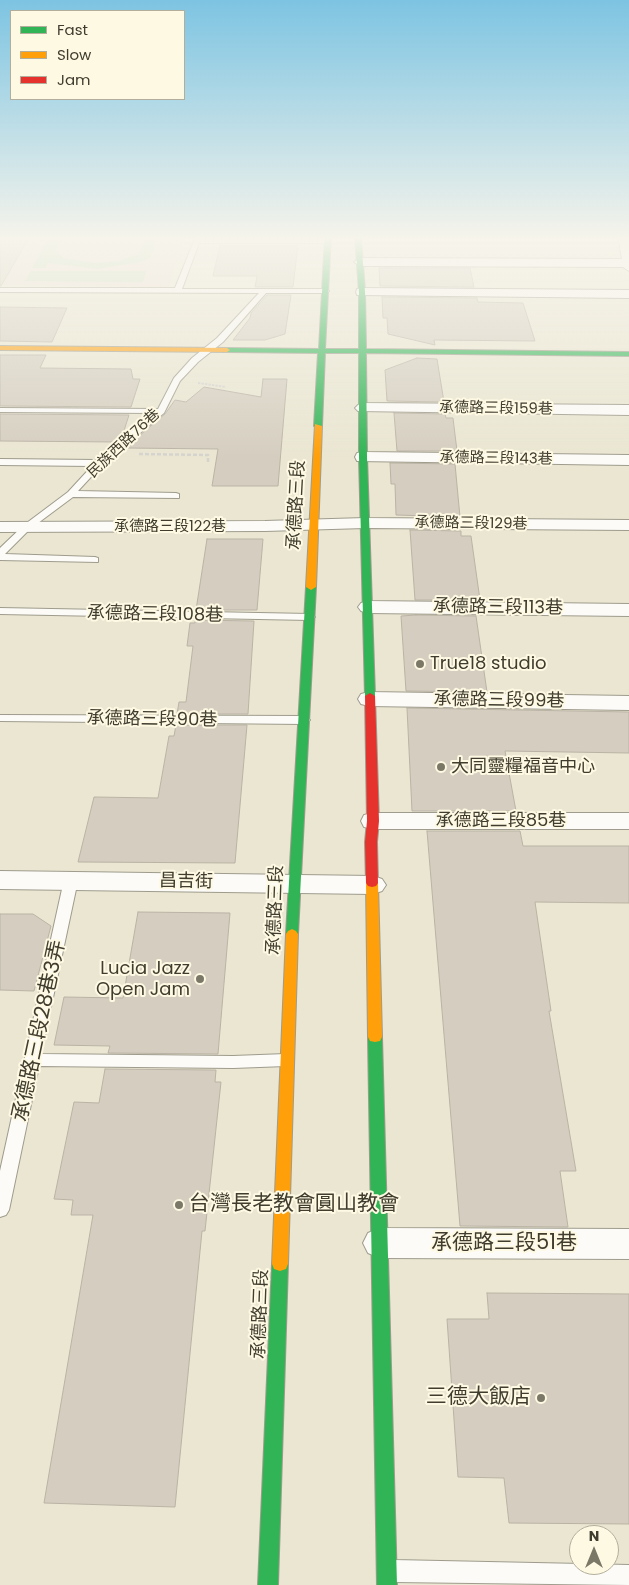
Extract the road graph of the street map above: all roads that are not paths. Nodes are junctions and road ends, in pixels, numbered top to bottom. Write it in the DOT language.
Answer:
graph roads {
  1 [pos="247,310"];
  2 [pos="324,310"];
  3 [pos="362,310"];
  4 [pos="0,348"];
  5 [pos="208,350"];
  6 [pos="321,351"];
  7 [pos="363,352"];
  8 [pos="629,354"];
  9 [pos="363,408"];
  10 [pos="0,410"];
  11 [pos="629,410"];
  12 [pos="161,411"];
  13 [pos="363,458"];
  14 [pos="629,460"];
  15 [pos="0,462"];
  16 [pos="99,463"];
  17 [pos="72,494"];
  18 [pos="176,496"];
  19 [pos="365,523"];
  20 [pos="629,525"];
  21 [pos="314,526"];
  22 [pos="0,527"];
  23 [pos="27,527"];
  24 [pos="0,556"];
  25 [pos="95,560"];
  26 [pos="368,607"];
  27 [pos="629,610"];
  28 [pos="0,612"];
  29 [pos="310,617"];
  30 [pos="369,699"];
  31 [pos="629,703"];
  32 [pos="0,718"];
  33 [pos="304,720"];
  34 [pos="373,821"];
  35 [pos="629,821"];
  36 [pos="0,880"];
  37 [pos="72,880"];
  38 [pos="294,883"];
  39 [pos="373,885"];
  40 [pos="33,1060"];
  41 [pos="288,1060"];
  42 [pos="0,1210"];
  43 [pos="380,1243"];
  44 [pos="629,1244"];
  45 [pos="629,1576"];
  46 [pos="386,1578"];
  47 [pos="268,1585"];
  1 -- 5 [label="lane, 民族西路76巷"];
  2 -- 6 [label="main road, 承德路三段"];
  3 -- 7 [label="main road"];
  4 -- 5 [label="main road"];
  5 -- 6 [label="main road"];
  5 -- 12 [label="lane, 民族西路76巷"];
  6 -- 7 [label="main road"];
  6 -- 21 [label="main road, 承德路三段"];
  7 -- 8 [label="main road"];
  7 -- 9 [label="main road"];
  9 -- 11 [label="street, 承德路三段159巷"];
  9 -- 13 [label="main road"];
  10 -- 12 [label="lane"];
  12 -- 16 [label="lane, 民族西路76巷"];
  13 -- 14 [label="street, 承德路三段143巷"];
  13 -- 19 [label="main road"];
  15 -- 16 [label="lane"];
  16 -- 17 [label="lane, 民族西路76巷"];
  17 -- 18 [label="lane"];
  17 -- 23 [label="lane, 民族西路76巷"];
  19 -- 20 [label="street, 承德路三段129巷"];
  19 -- 21 [label="street, 承德路三段129巷"];
  19 -- 26 [label="main road"];
  21 -- 23 [label="street, 承德路三段122巷"];
  21 -- 29 [label="main road, 承德路三段"];
  22 -- 23 [label="street, 承德路三段122巷"];
  23 -- 24 [label="lane, 民族西路76巷"];
  24 -- 25 [label="lane"];
  26 -- 27 [label="street, 承德路三段113巷"];
  26 -- 30 [label="main road"];
  28 -- 29 [label="lane, 承德路三段108巷"];
  29 -- 33 [label="main road, 承德路三段"];
  30 -- 31 [label="street, 承德路三段99巷"];
  30 -- 34 [label="main road"];
  32 -- 33 [label="lane, 承德路三段90巷"];
  33 -- 38 [label="main road, 承德路三段"];
  34 -- 35 [label="street, 承德路三段85巷"];
  34 -- 39 [label="main road"];
  36 -- 37 [label="street, 昌吉街"];
  37 -- 38 [label="street, 昌吉街"];
  37 -- 40 [label="lane, 承德路三段28巷3弄"];
  38 -- 39 [label="street, 昌吉街"];
  38 -- 41 [label="main road, 承德路三段"];
  39 -- 43 [label="main road"];
  40 -- 41 [label="lane"];
  40 -- 42 [label="lane, 承德路三段28巷3弄"];
  41 -- 47 [label="main road, 承德路三段"];
  43 -- 44 [label="street, 承德路三段51巷"];
  43 -- 46 [label="main road"];
  45 -- 46 [label="lane"];
}
